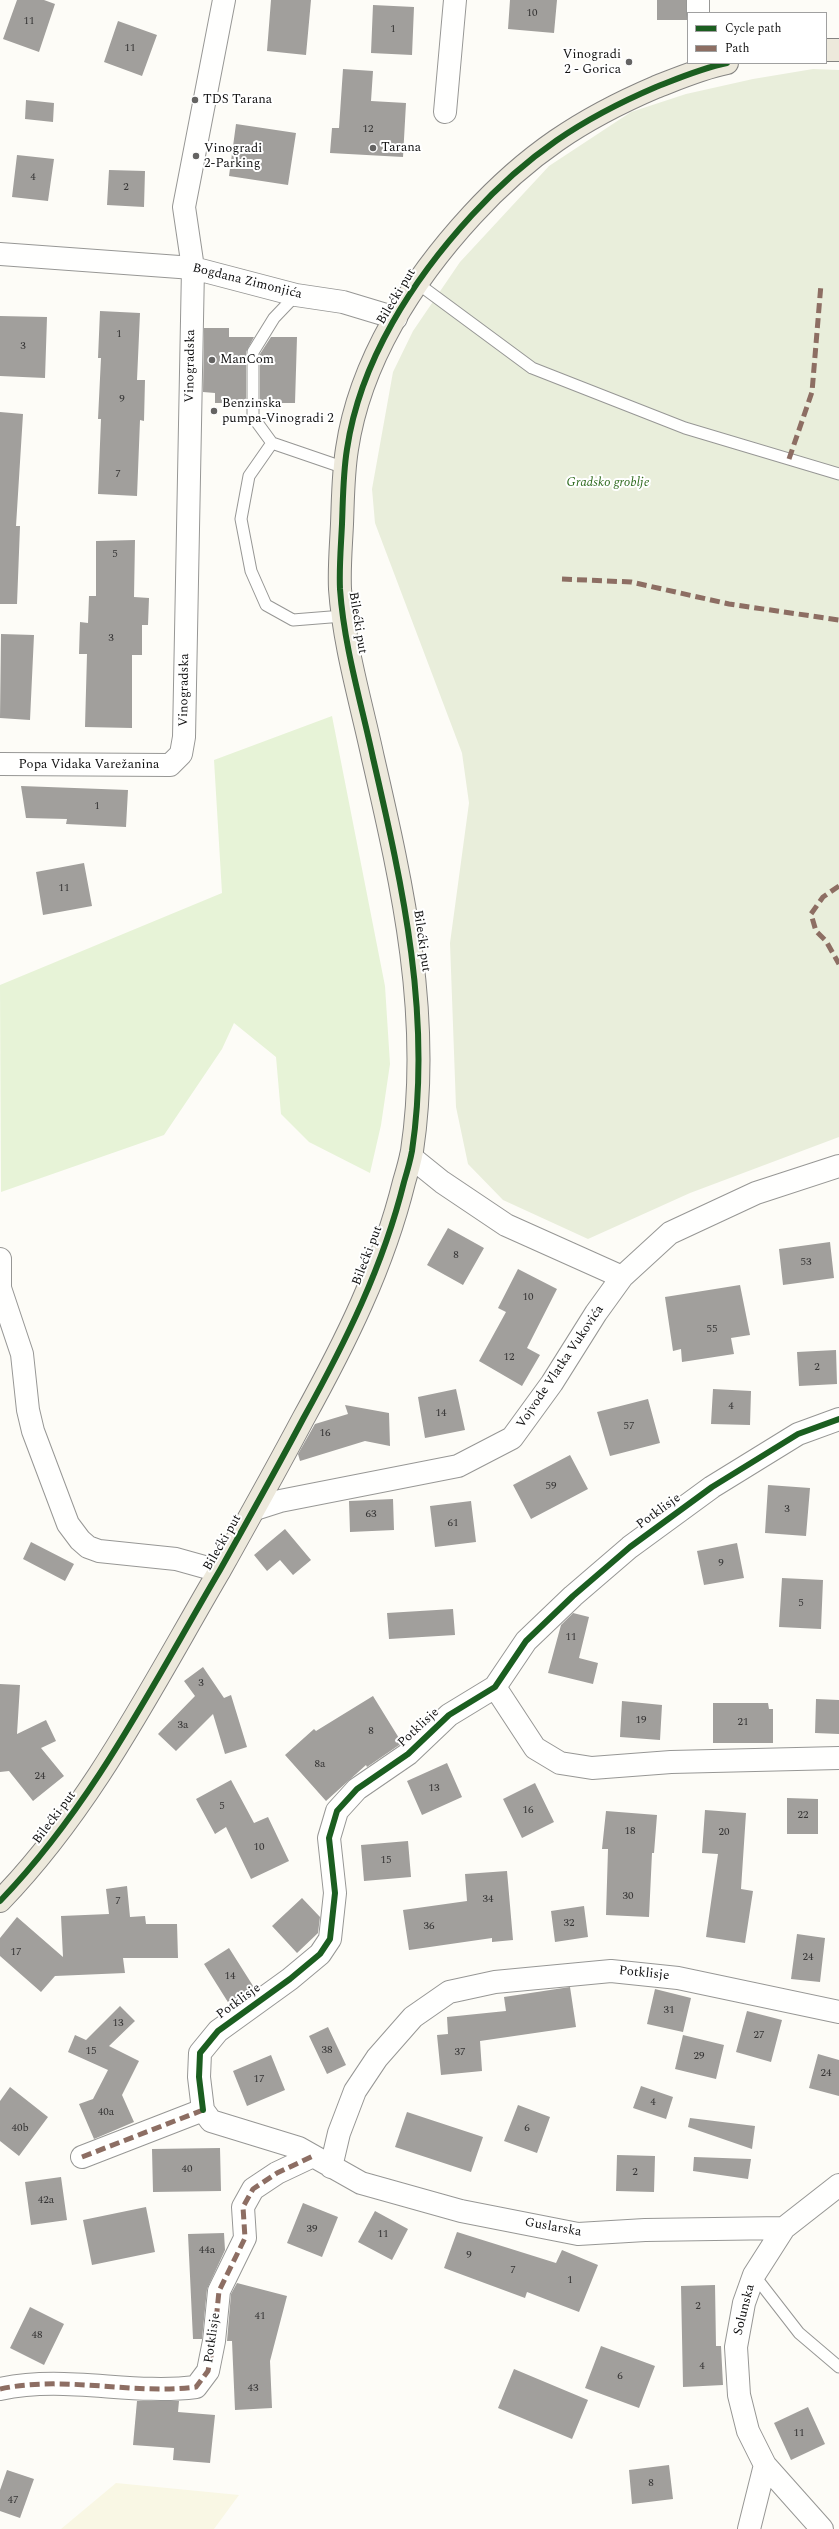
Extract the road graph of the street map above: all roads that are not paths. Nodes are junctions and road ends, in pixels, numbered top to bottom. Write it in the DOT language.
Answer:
graph roads {
  1 [pos="224,0"];
  2 [pos="455,0"];
  3 [pos="698,0"];
  4 [pos="698,12"];
  5 [pos="827,50"];
  6 [pos="839,50"];
  7 [pos="716,64"];
  8 [pos="445,112"];
  9 [pos="0,254"];
  10 [pos="193,268"];
  11 [pos="417,283"];
  12 [pos="296,295"];
  13 [pos="396,318"];
  14 [pos="272,443"];
  15 [pos="345,468"];
  16 [pos="839,474"];
  17 [pos="343,616"];
  18 [pos="184,737"];
  19 [pos="0,764"];
  20 [pos="411,1157"];
  21 [pos="839,1166"];
  22 [pos="0,1259"];
  23 [pos="622,1277"];
  24 [pos="839,1419"];
  25 [pos="255,1509"];
  26 [pos="219,1571"];
  27 [pos="495,1687"];
  28 [pos="839,1758"];
  29 [pos="0,1901"];
  30 [pos="839,2012"];
  31 [pos="203,2110"];
  32 [pos="313,2156"];
  33 [pos="82,2157"];
  34 [pos="331,2167"];
  35 [pos="839,2185"];
  36 [pos="784,2228"];
  37 [pos="754,2275"];
  38 [pos="839,2367"];
  39 [pos="0,2389"];
  40 [pos="765,2465"];
  41 [pos="749,2529"];
  42 [pos="822,2529"];
  1 -- 10 [label="street, Vinogradska"];
  2 -- 8 [label="street"];
  3 -- 4 [label="street"];
  5 -- 6 [label="main road"];
  7 -- 11 [label="main road, Bilećki put"];
  9 -- 10 [label="street, Bogdana Zimonjića"];
  10 -- 12 [label="street, Bogdana Zimonjića"];
  10 -- 18 [label="street, Vinogradska"];
  11 -- 13 [label="main road, Bilećki put"];
  11 -- 16 [label="lane"];
  12 -- 13 [label="street, Bogdana Zimonjića"];
  12 -- 14 [label="lane"];
  13 -- 15 [label="main road, Bilećki put"];
  14 -- 15 [label="lane"];
  14 -- 17 [label="lane"];
  15 -- 17 [label="main road, Bilećki put"];
  17 -- 20 [label="main road, Bilećki put"];
  18 -- 19 [label="street, Popa Vidaka Varežanina"];
  20 -- 23 [label="street"];
  20 -- 25 [label="main road, Bilećki put"];
  21 -- 23 [label="street, Vojvode Vlatka Vukovića"];
  22 -- 26 [label="street"];
  23 -- 25 [label="street, Vojvode Vlatka Vukovića"];
  24 -- 27 [label="street, Potklisje"];
  25 -- 26 [label="main road, Bilećki put"];
  26 -- 29 [label="main road, Bilećki put"];
  27 -- 28 [label="street"];
  27 -- 31 [label="street, Potklisje"];
  30 -- 34 [label="street, Potklisje"];
  31 -- 32 [label="street, Guslarska"];
  31 -- 33 [label="street"];
  32 -- 34 [label="street, Guslarska"];
  32 -- 39 [label="street, Potklisje"];
  34 -- 36 [label="street, Guslarska"];
  35 -- 36 [label="street, Solunska"];
  36 -- 37 [label="street, Solunska"];
  37 -- 38 [label="lane"];
  37 -- 40 [label="street, Solunska"];
  40 -- 41 [label="street"];
  40 -- 42 [label="street, Solunska"];
}
